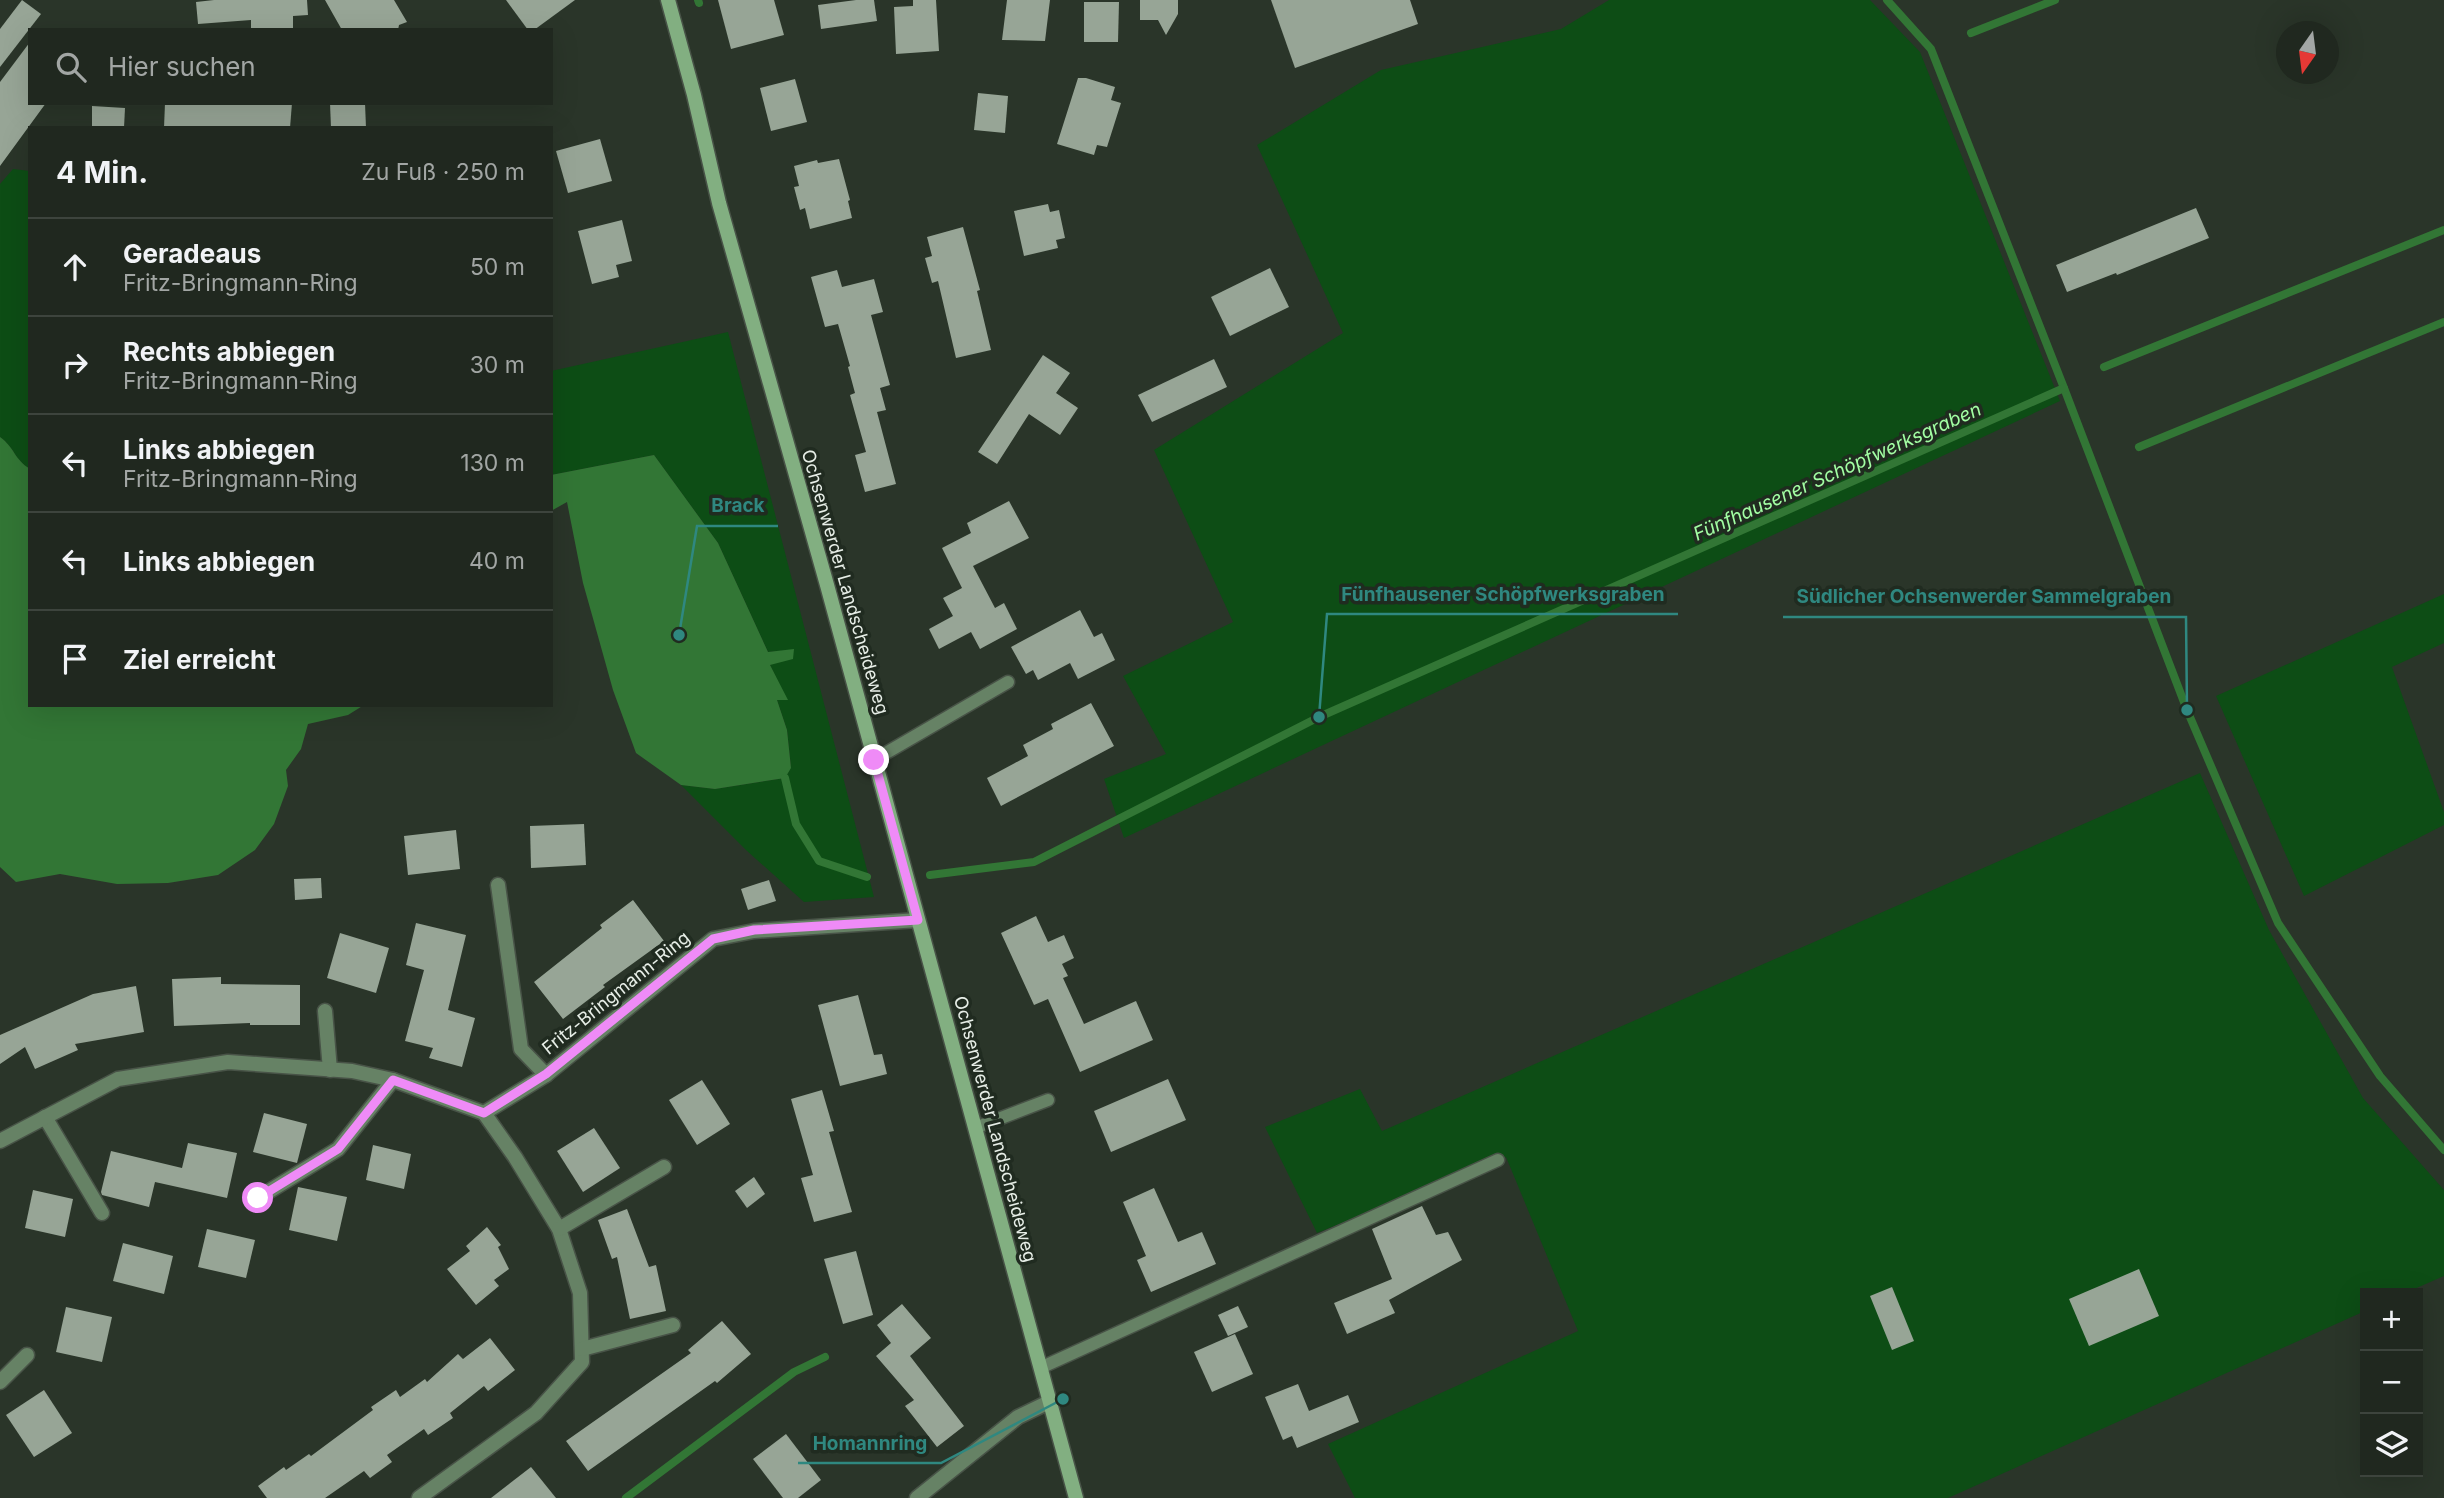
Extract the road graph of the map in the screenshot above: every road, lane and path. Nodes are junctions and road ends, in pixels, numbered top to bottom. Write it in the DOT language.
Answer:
graph roads {
  1 [pos="668,0"];
  2 [pos="1008,682"];
  3 [pos="874,760"];
  4 [pos="498,885"];
  5 [pos="918,920"];
  6 [pos="325,1011"];
  7 [pos="330,1070"];
  8 [pos="546,1074"];
  9 [pos="393,1080"];
  10 [pos="1048,1100"];
  11 [pos="484,1113"];
  12 [pos="45,1117"];
  13 [pos="975,1128"];
  14 [pos="0,1141"];
  15 [pos="1498,1160"];
  16 [pos="664,1167"];
  17 [pos="258,1198"];
  18 [pos="102,1213"];
  19 [pos="559,1228"];
  20 [pos="673,1325"];
  21 [pos="582,1349"];
  22 [pos="27,1355"];
  23 [pos="1040,1368"];
  24 [pos="0,1382"];
  25 [pos="1049,1402"];
  26 [pos="419,1498"];
  27 [pos="917,1498"];
  28 [pos="1076,1498"];
  1 -- 3 [label="street, Ochsenwerder Landscheideweg"];
  2 -- 3 [label="lane"];
  3 -- 5 [label="street, Ochsenwerder Landscheideweg"];
  4 -- 8 [label="street, Fritz-Bringmann-Ring"];
  5 -- 8 [label="street, Fritz-Bringmann-Ring"];
  5 -- 13 [label="street, Ochsenwerder Landscheideweg"];
  6 -- 7 [label="street"];
  7 -- 9 [label="street"];
  7 -- 12 [label="street"];
  8 -- 11 [label="street, Fritz-Bringmann-Ring"];
  9 -- 11 [label="street"];
  9 -- 17 [label="street"];
  10 -- 13 [label="lane"];
  11 -- 19 [label="street"];
  12 -- 14 [label="street"];
  12 -- 18 [label="street"];
  13 -- 23 [label="street, Ochsenwerder Landscheideweg"];
  15 -- 23 [label="lane"];
  16 -- 19 [label="street"];
  19 -- 21 [label="street"];
  20 -- 21 [label="street"];
  21 -- 26 [label="street"];
  22 -- 24 [label="street"];
  23 -- 25 [label="street, Ochsenwerder Landscheideweg"];
  25 -- 27 [label="street"];
  25 -- 28 [label="street, Ochsenwerder Landscheideweg"];
}
